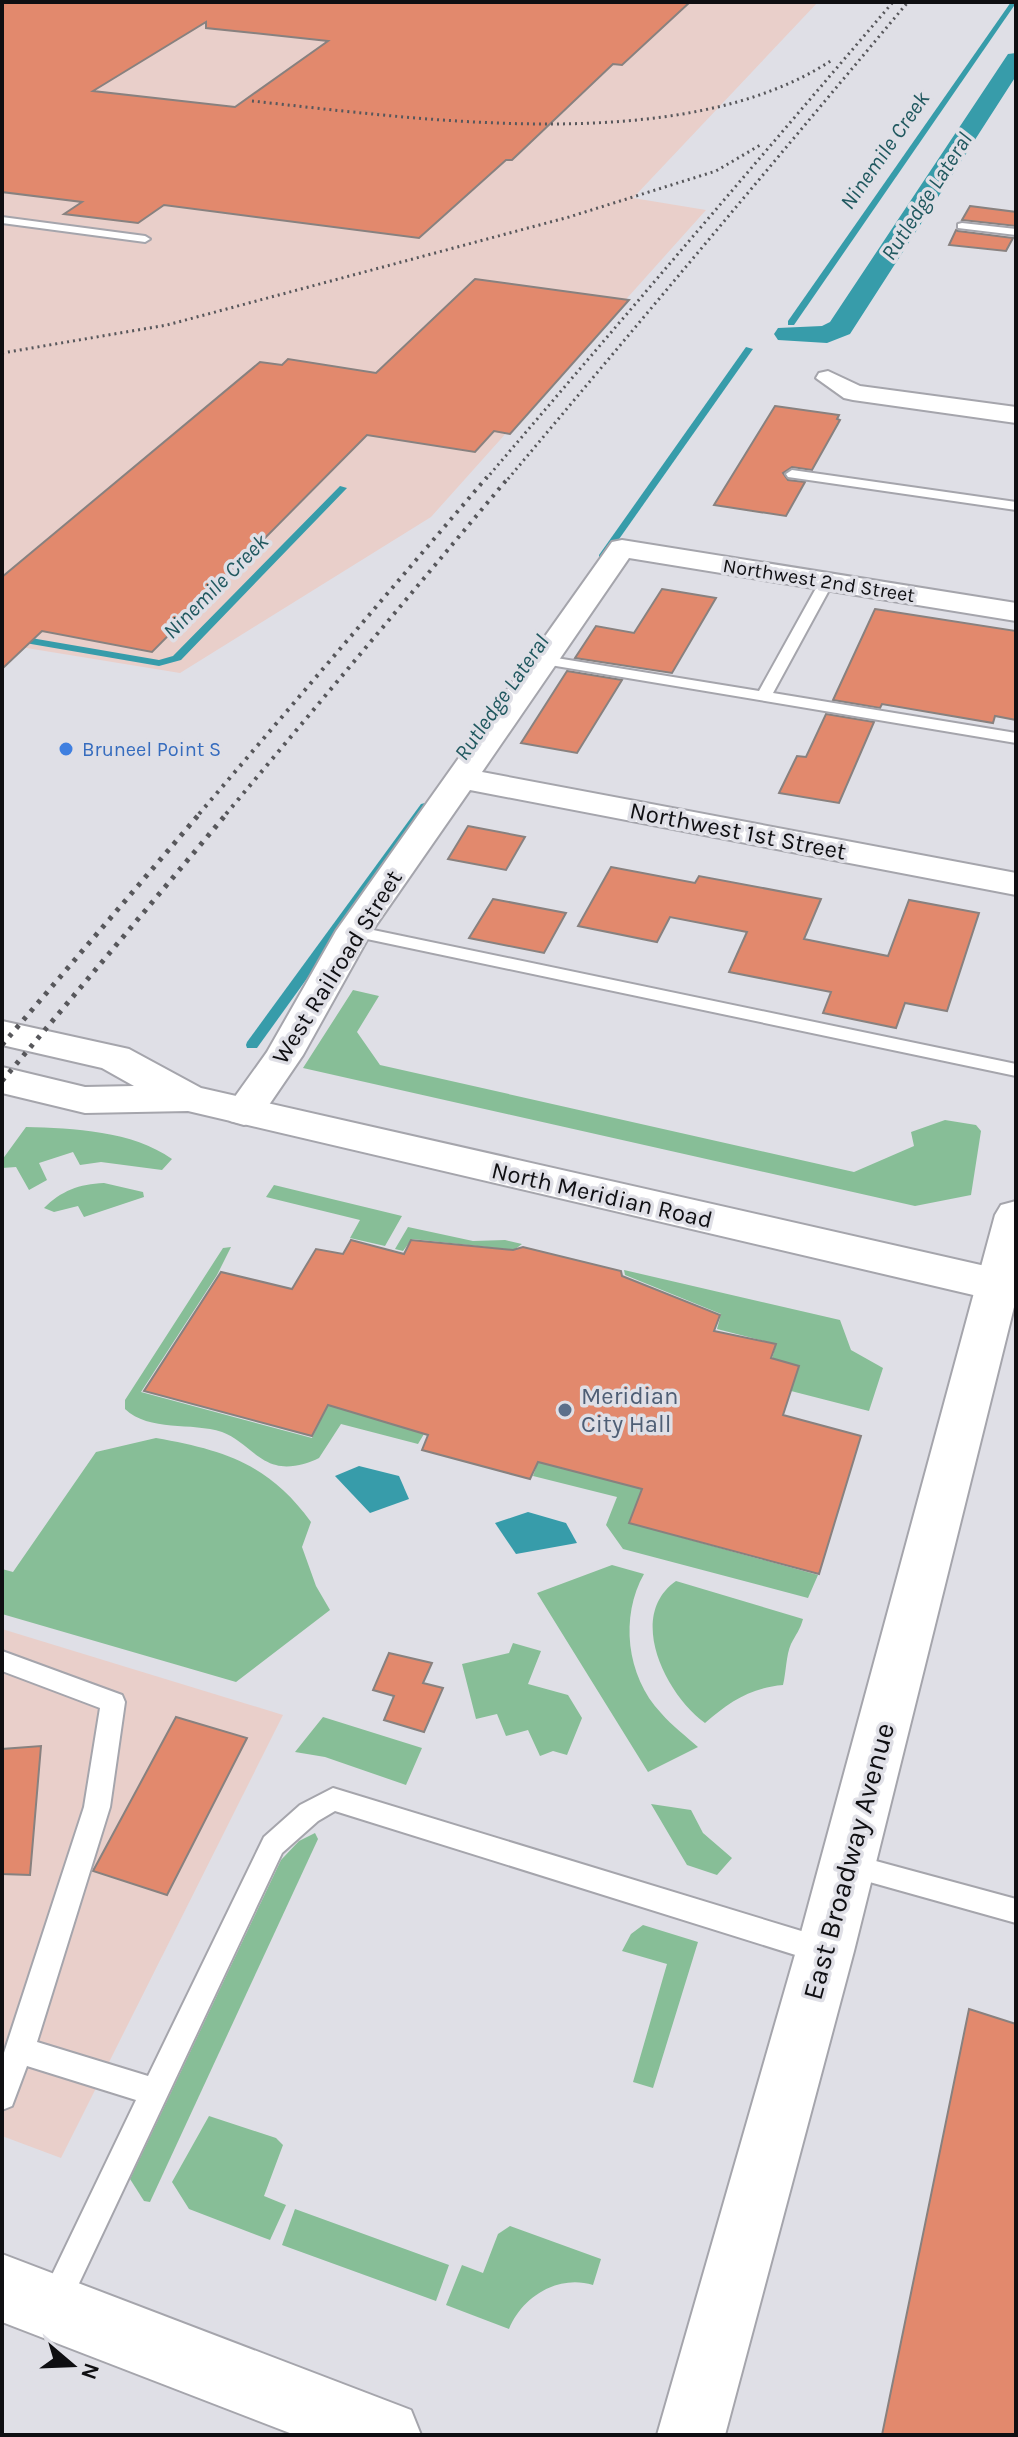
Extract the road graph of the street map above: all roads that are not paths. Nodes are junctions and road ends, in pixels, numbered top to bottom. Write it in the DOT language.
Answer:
graph roads {
  1 [pos="2,220"];
  2 [pos="962,226"];
  3 [pos="1016,232"];
  4 [pos="145,239"];
  5 [pos="828,378"];
  6 [pos="1016,415"];
  7 [pos="792,474"];
  8 [pos="1016,506"];
  9 [pos="622,548"];
  10 [pos="827,581"];
  11 [pos="1016,612"];
  12 [pos="544,660"];
  13 [pos="764,696"];
  14 [pos="1016,738"];
  15 [pos="461,778"];
  16 [pos="1016,884"];
  17 [pos="354,931"];
  18 [pos="2,1033"];
  19 [pos="1016,1070"];
  20 [pos="2,1080"];
  21 [pos="188,1098"];
  22 [pos="244,1112"];
  23 [pos="1016,1215"];
  24 [pos="1007,1287"];
  25 [pos="2,1661"];
  26 [pos="847,1866"];
  27 [pos="1016,1911"];
  28 [pos="825,1951"];
  29 [pos="19,2050"];
  30 [pos="155,2092"];
  31 [pos="2,2096"];
  32 [pos="27,2298"];
  33 [pos="386,2435"];
  34 [pos="691,2435"];
  1 -- 4 [label="lane"];
  2 -- 3 [label="lane"];
  5 -- 6 [label="street"];
  7 -- 8 [label="lane"];
  9 -- 10 [label="street, Northwest 2nd Street"];
  9 -- 12 [label="street, West Railroad Street"];
  10 -- 11 [label="street, Northwest 2nd Street"];
  10 -- 13 [label="lane"];
  12 -- 13 [label="lane"];
  12 -- 15 [label="street, West Railroad Street"];
  13 -- 14 [label="lane"];
  15 -- 16 [label="street, Northwest 1st Street"];
  15 -- 17 [label="street, West Railroad Street"];
  17 -- 19 [label="lane"];
  17 -- 22 [label="street, West Railroad Street"];
  18 -- 21 [label="main road, North Meridian Road"];
  20 -- 21 [label="main road, North Meridian Road"];
  21 -- 22 [label="main road, North Meridian Road"];
  22 -- 24 [label="main road, North Meridian Road"];
  23 -- 24 [label="street, East Broadway Avenue"];
  24 -- 26 [label="street, East Broadway Avenue"];
  25 -- 29 [label="lane"];
  26 -- 27 [label="lane"];
  26 -- 28 [label="street, East Broadway Avenue"];
  28 -- 30 [label="lane"];
  28 -- 34 [label="street, East Broadway Avenue"];
  29 -- 30 [label="lane"];
  29 -- 31 [label="lane"];
  30 -- 32 [label="lane"];
  32 -- 33 [label="main road"];
}
